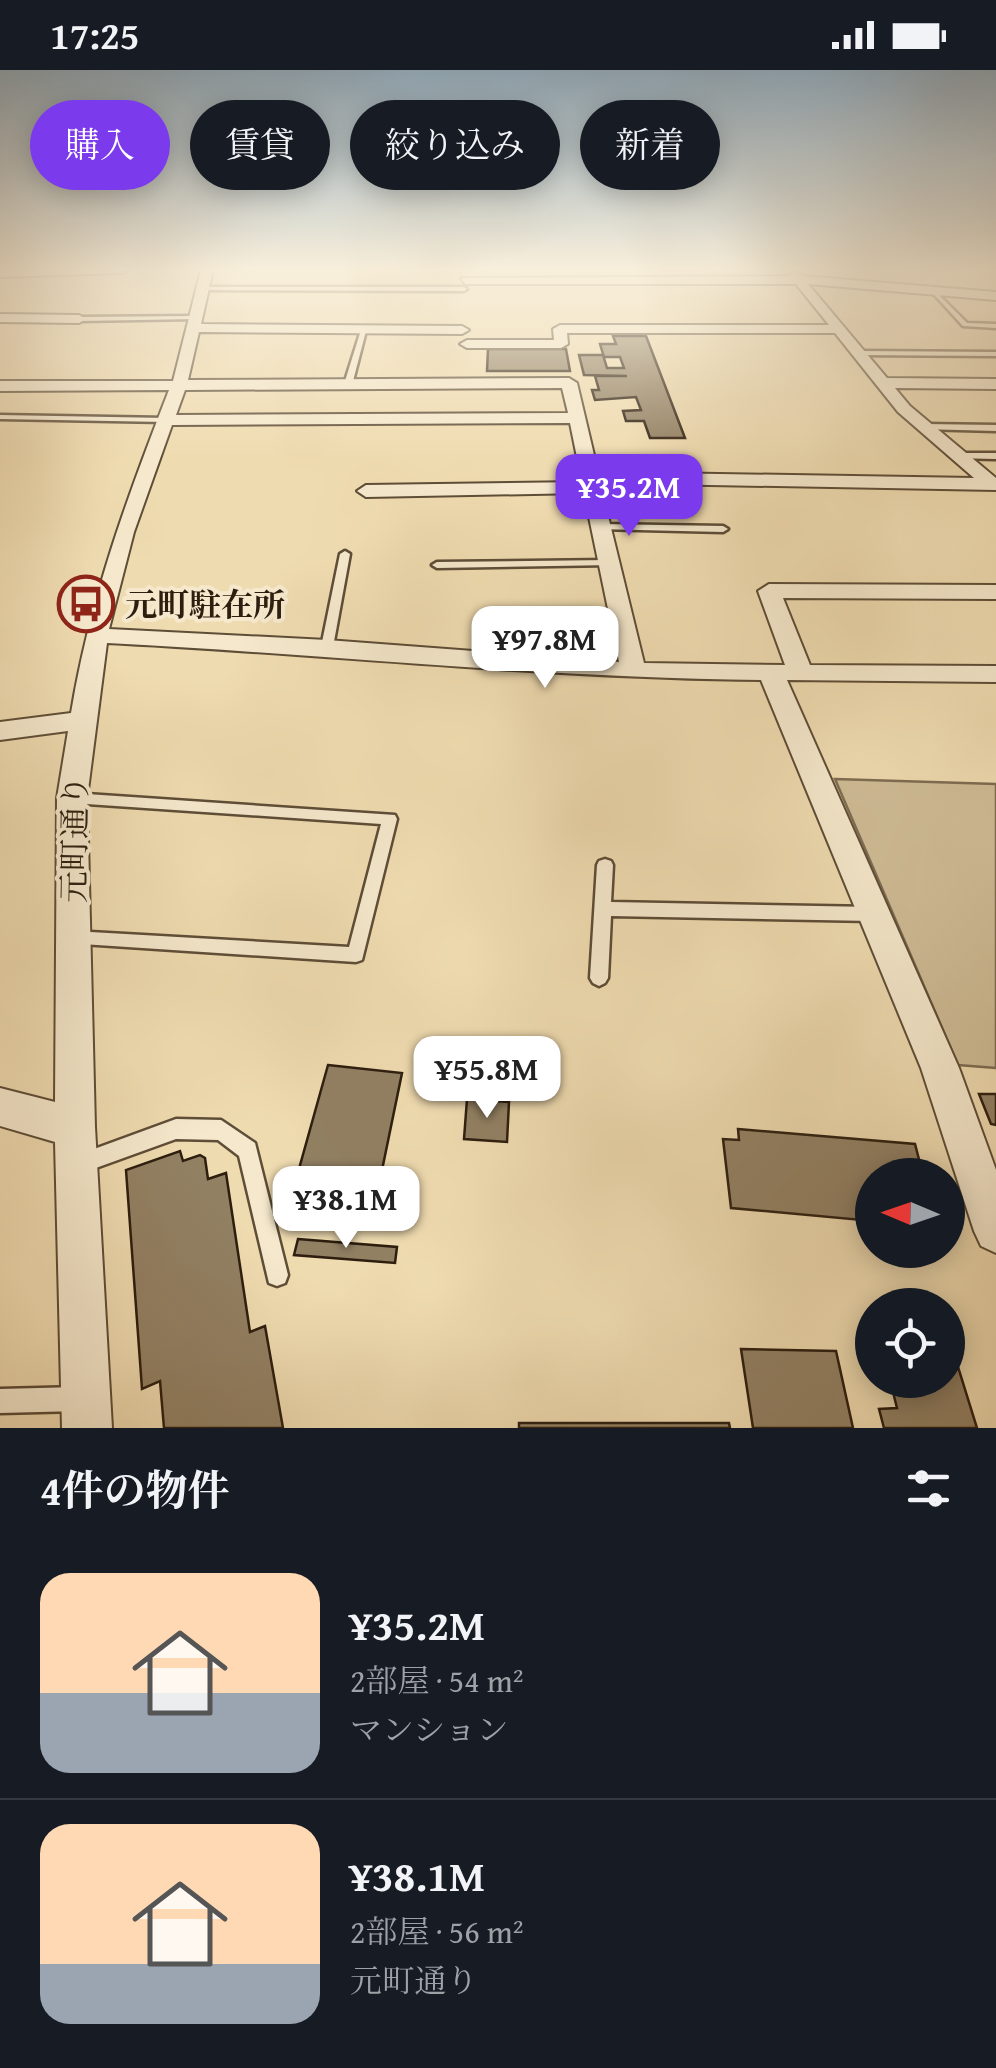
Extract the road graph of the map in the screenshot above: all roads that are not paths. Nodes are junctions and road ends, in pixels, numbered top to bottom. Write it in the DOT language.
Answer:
graph roads {
  1 [pos="191,333"];
  2 [pos="361,333"];
  3 [pos="446,333"];
  4 [pos="482,333"];
  5 [pos="510,333"];
  6 [pos="561,333"];
  7 [pos="843,333"];
  8 [pos="859,353"];
  9 [pos="996,354"];
  10 [pos="348,381"];
  11 [pos="180,382"];
  12 [pos="884,383"];
  13 [pos="996,384"];
  14 [pos="0,386"];
  15 [pos="0,417"];
  16 [pos="576,418"];
  17 [pos="166,420"];
  18 [pos="924,427"];
  19 [pos="996,428"];
  20 [pos="956,456"];
  21 [pos="996,456"];
  22 [pos="590,482"];
  23 [pos="993,484"];
  24 [pos="366,491"];
  25 [pos="600,527"];
  26 [pos="723,529"];
  27 [pos="345,554"];
  28 [pos="609,563"];
  29 [pos="437,565"];
  30 [pos="996,592"];
  31 [pos="96,635"];
  32 [pos="327,647"];
  33 [pos="633,671"];
  34 [pos="786,674"];
  35 [pos="996,674"];
  36 [pos="81,721"];
  37 [pos="0,731"];
  38 [pos="72,798"];
  39 [pos="605,865"];
  40 [pos="602,909"];
  41 [pos="874,914"];
  42 [pos="72,938"];
  43 [pos="599,978"];
  44 [pos="0,1107"];
  45 [pos="76,1146"];
  46 [pos="996,1231"];
  47 [pos="276,1274"];
  48 [pos="0,1401"];
  49 [pos="87,1413"];
  1 -- 11 [label="street, 元町通り"];
  2 -- 10 [label="lane"];
  3 -- 10 [label="street"];
  4 -- 16 [label="street"];
  5 -- 6 [label="street"];
  7 -- 8 [label="street"];
  8 -- 9 [label="lane"];
  8 -- 12 [label="street"];
  10 -- 11 [label="street"];
  11 -- 14 [label="street"];
  11 -- 17 [label="street, 元町通り"];
  12 -- 13 [label="street"];
  12 -- 18 [label="street"];
  15 -- 17 [label="lane"];
  16 -- 17 [label="street"];
  16 -- 22 [label="street"];
  17 -- 31 [label="street, 元町通り"];
  18 -- 19 [label="lane"];
  18 -- 20 [label="street"];
  20 -- 21 [label="lane"];
  20 -- 23 [label="street"];
  22 -- 23 [label="street"];
  22 -- 24 [label="street"];
  22 -- 25 [label="street"];
  25 -- 26 [label="lane"];
  25 -- 28 [label="street"];
  27 -- 32 [label="lane"];
  28 -- 29 [label="lane"];
  28 -- 33 [label="street"];
  30 -- 34 [label="street"];
  31 -- 32 [label="street"];
  31 -- 36 [label="street, 元町通り"];
  32 -- 33 [label="street"];
  33 -- 34 [label="street"];
  34 -- 35 [label="street"];
  34 -- 41 [label="street"];
  36 -- 37 [label="street"];
  36 -- 38 [label="street, 元町通り"];
  38 -- 42 [label="street, 元町通り"];
  38 -- 42 [label="lane"];
  39 -- 40 [label="lane"];
  40 -- 41 [label="lane"];
  40 -- 43 [label="lane"];
  41 -- 46 [label="street"];
  42 -- 45 [label="street, 元町通り"];
  44 -- 45 [label="street"];
  45 -- 47 [label="lane"];
  45 -- 49 [label="street, 元町通り"];
  48 -- 49 [label="lane"];
}
